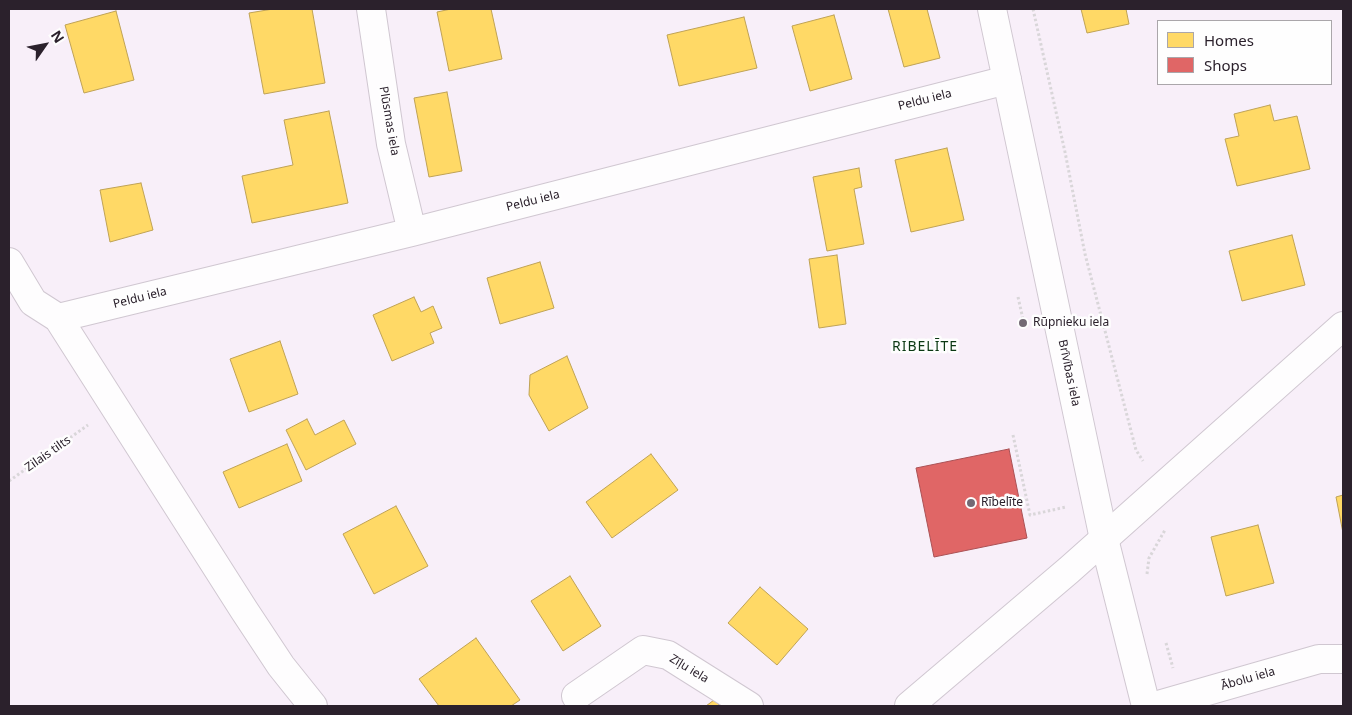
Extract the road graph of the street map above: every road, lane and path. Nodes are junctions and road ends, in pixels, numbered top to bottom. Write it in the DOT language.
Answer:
graph roads {
  1 [pos="371,9"];
  2 [pos="992,9"];
  3 [pos="1033,9"];
  4 [pos="1007,80"];
  5 [pos="412,232"];
  6 [pos="9,262"];
  7 [pos="58,318"];
  8 [pos="1343,326"];
  9 [pos="88,426"];
  10 [pos="1013,435"];
  11 [pos="9,481"];
  12 [pos="1160,488"];
  13 [pos="1074,506"];
  14 [pos="1104,539"];
  15 [pos="1147,576"];
  16 [pos="1165,642"];
  17 [pos="1343,659"];
  18 [pos="576,696"];
  19 [pos="1181,699"];
  20 [pos="312,706"];
  21 [pos="750,706"];
  22 [pos="909,706"];
  23 [pos="1146,706"];
  24 [pos="1155,706"];
  1 -- 5 [label="street, Plūsmas iela"];
  2 -- 4 [label="street, Brīvības iela"];
  3 -- 12 [label="path"];
  4 -- 5 [label="street, Peldu iela"];
  4 -- 14 [label="street, Brīvības iela"];
  5 -- 7 [label="street, Peldu iela"];
  6 -- 7 [label="street"];
  7 -- 20 [label="street"];
  8 -- 12 [label="street"];
  9 -- 11 [label="path, Zilais tilts"];
  10 -- 13 [label="path"];
  12 -- 14 [label="street"];
  12 -- 15 [label="path"];
  14 -- 22 [label="street"];
  14 -- 23 [label="street, Brīvības iela"];
  16 -- 19 [label="path"];
  17 -- 19 [label="street, Ābolu iela"];
  18 -- 21 [label="street, Zīļu iela"];
  19 -- 24 [label="street, Ābolu iela"];
}
